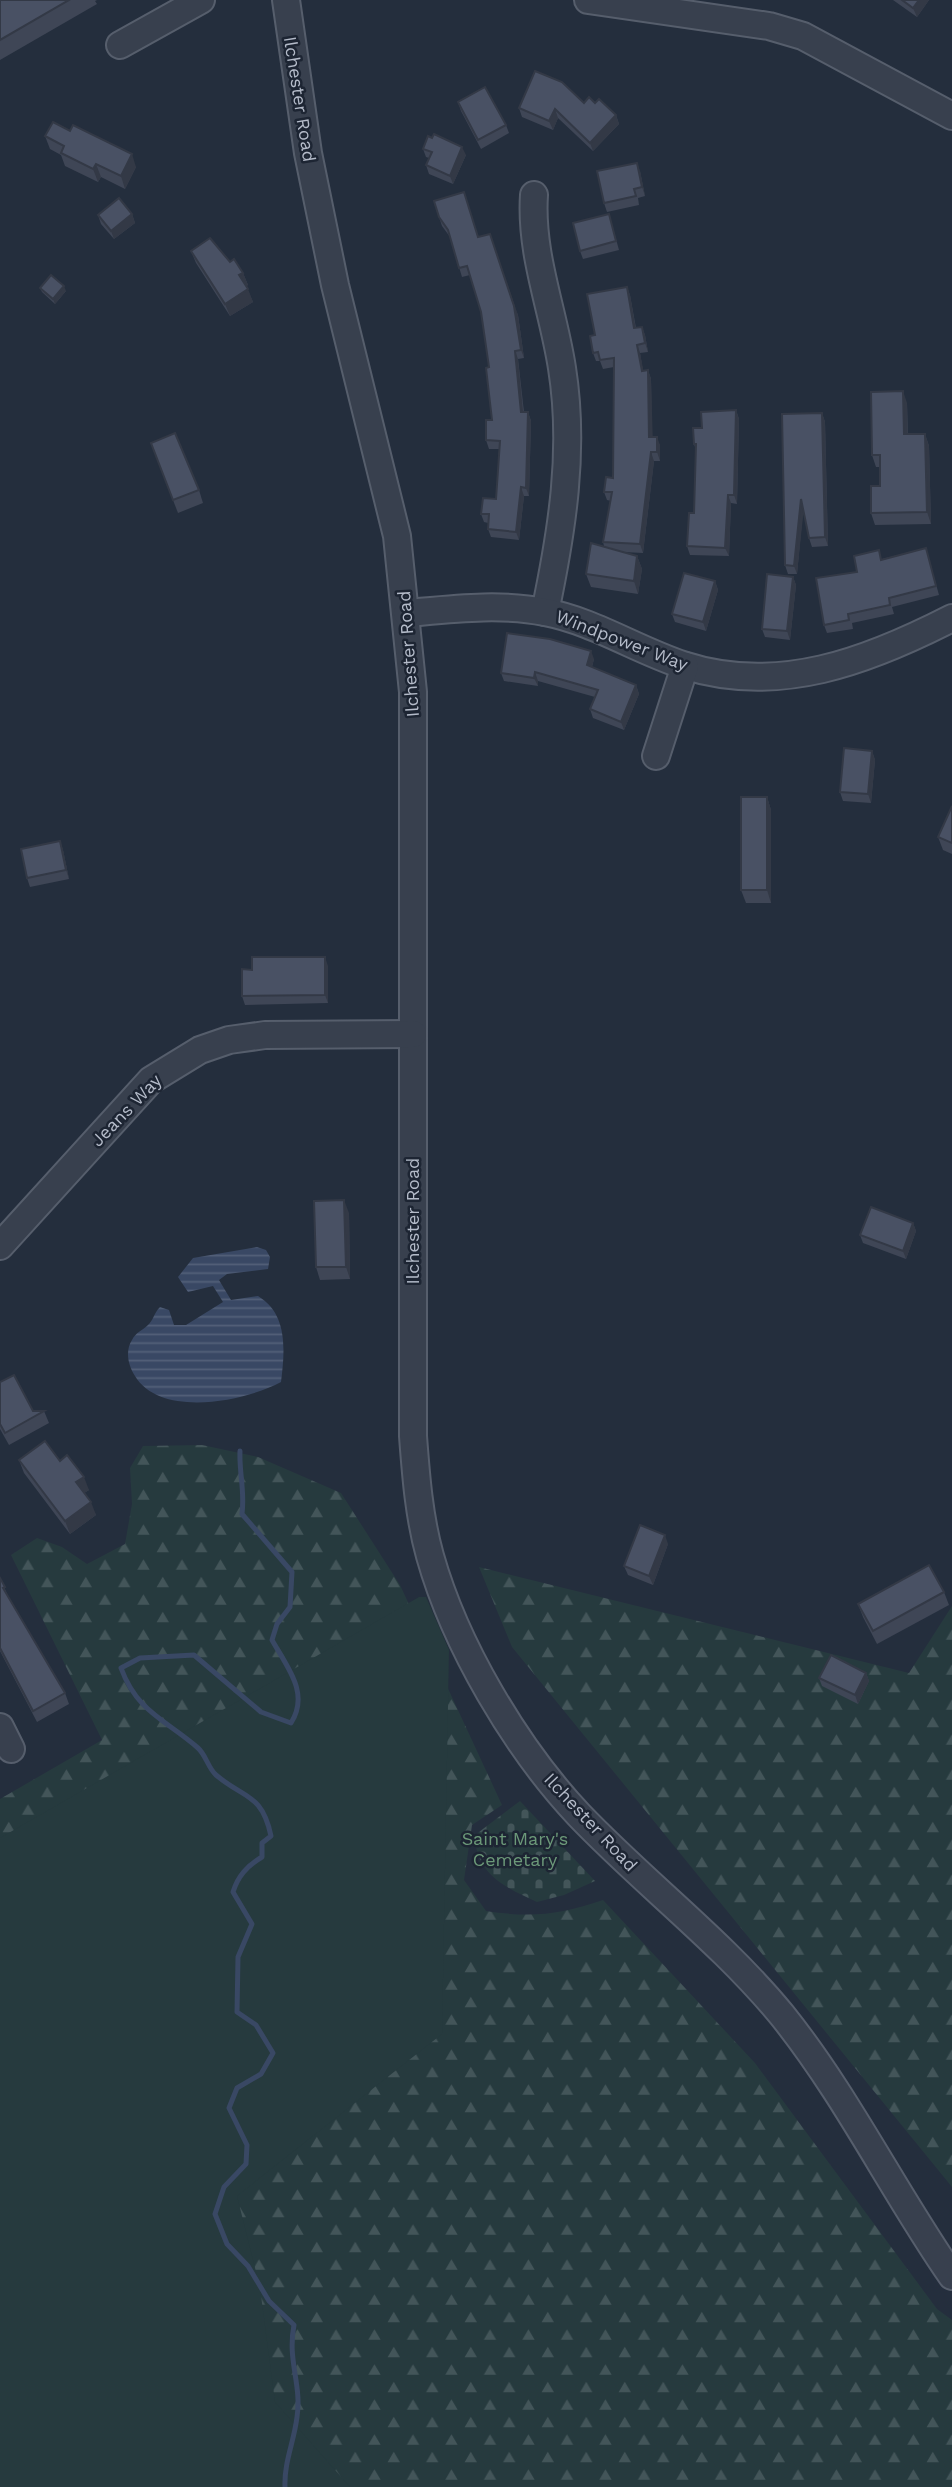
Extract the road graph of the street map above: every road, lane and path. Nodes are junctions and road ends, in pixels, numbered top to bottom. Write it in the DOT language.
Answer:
graph roads {
  1 [pos="201,0"];
  2 [pos="286,0"];
  3 [pos="588,0"];
  4 [pos="120,45"];
  5 [pos="949,107"];
  6 [pos="534,195"];
  7 [pos="545,612"];
  8 [pos="407,613"];
  9 [pos="952,618"];
  10 [pos="685,666"];
  11 [pos="656,756"];
  12 [pos="413,1034"];
  13 [pos="0,1246"];
  14 [pos="952,2276"];
  1 -- 4 [label="street"];
  2 -- 8 [label="street, Ilchester Road"];
  3 -- 5 [label="street"];
  6 -- 7 [label="street"];
  7 -- 8 [label="street, Windpower Way"];
  7 -- 10 [label="street, Windpower Way"];
  8 -- 12 [label="street, Ilchester Road"];
  9 -- 10 [label="street, Windpower Way"];
  10 -- 11 [label="street"];
  12 -- 13 [label="street, Jeans Way"];
  12 -- 14 [label="street, Ilchester Road"];
}
